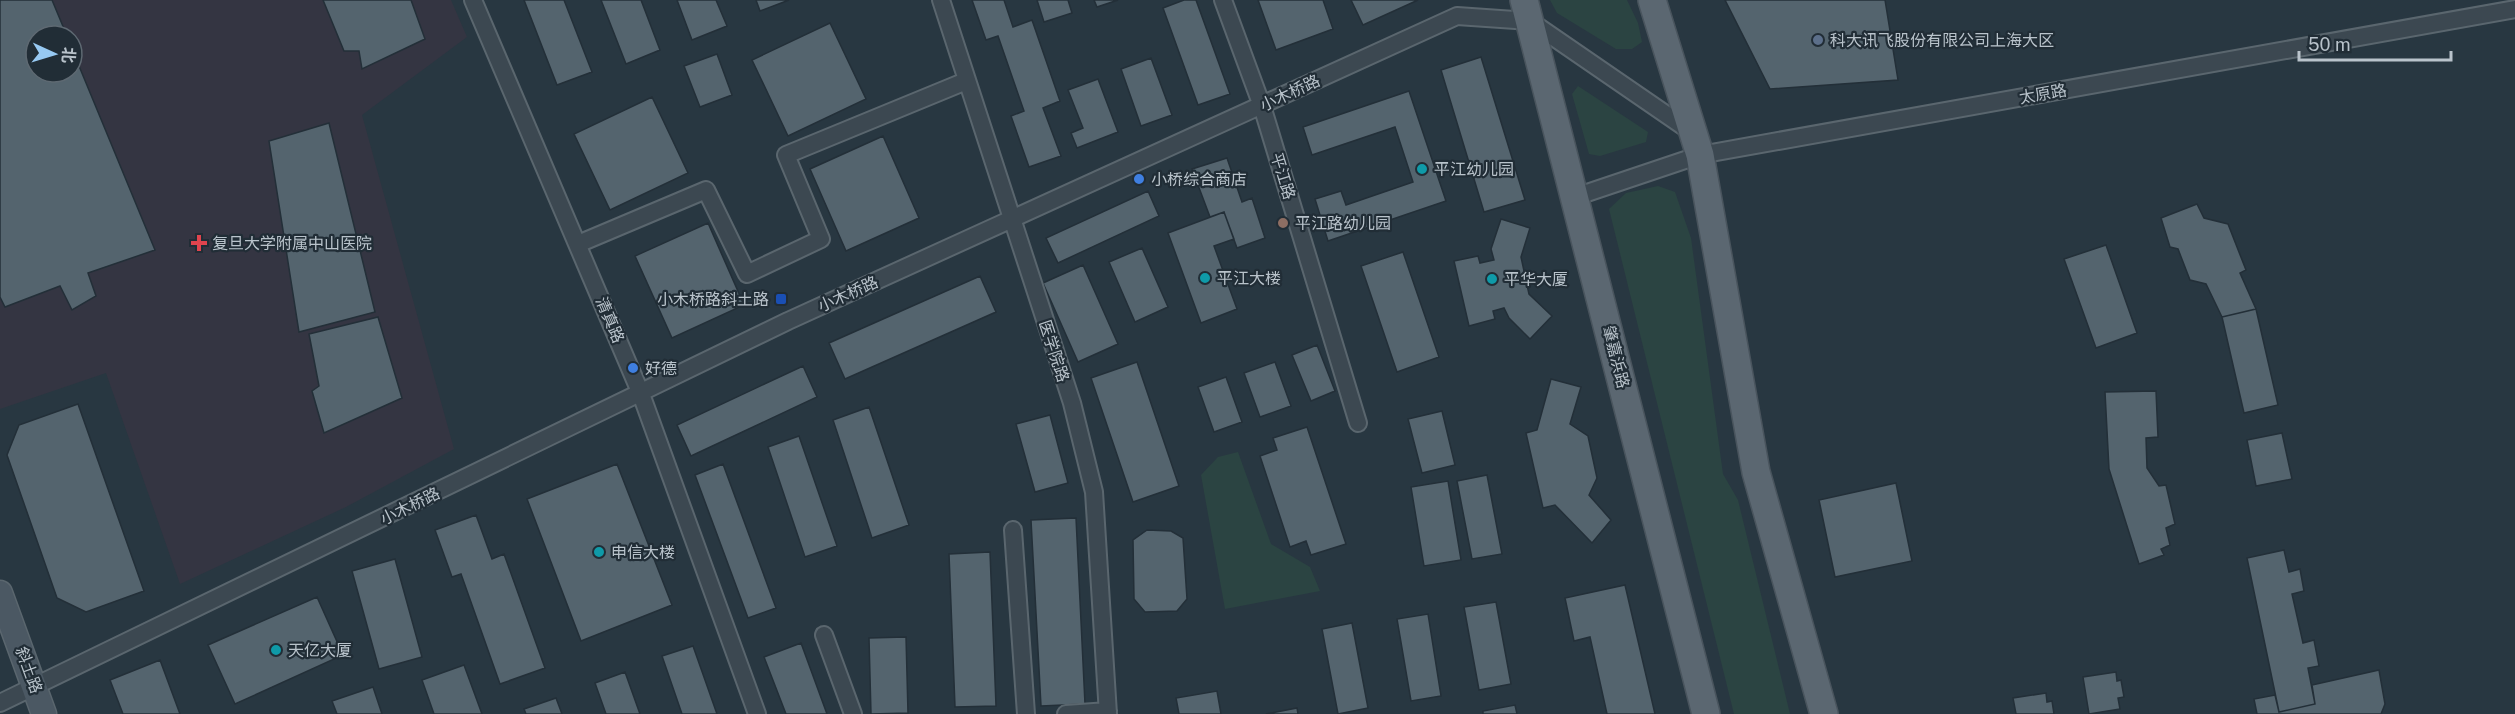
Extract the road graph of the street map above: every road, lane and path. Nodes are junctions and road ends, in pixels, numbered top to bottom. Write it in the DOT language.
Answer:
graph roads {
  1 [pos="473,0"];
  2 [pos="941,0"];
  3 [pos="1223,0"];
  4 [pos="1652,0"];
  5 [pos="2515,9"];
  6 [pos="1527,10"];
  7 [pos="966,81"];
  8 [pos="1262,106"];
  9 [pos="1697,144"];
  10 [pos="1575,197"];
  11 [pos="1011,220"];
  12 [pos="578,244"];
  13 [pos="641,394"];
  14 [pos="1358,423"];
  15 [pos="1013,530"];
  16 [pos="0,593"];
  17 [pos="824,635"];
  18 [pos="35,688"];
  19 [pos="0,703"];
  20 [pos="1108,713"];
  21 [pos="44,714"];
  22 [pos="757,714"];
  23 [pos="853,714"];
  24 [pos="1026,714"];
  25 [pos="1066,714"];
  26 [pos="1706,714"];
  27 [pos="1824,714"];
  1 -- 12 [label="street, 清真路"];
  2 -- 7 [label="street, 医学院路"];
  3 -- 8 [label="street, 平江路"];
  4 -- 9 [label="main road"];
  5 -- 9 [label="street, 太原路"];
  6 -- 8 [label="street, 小木桥路"];
  6 -- 9 [label="street"];
  6 -- 10 [label="main road, 肇嘉浜路"];
  7 -- 11 [label="street, 医学院路"];
  7 -- 12 [label="street"];
  8 -- 11 [label="street, 小木桥路"];
  8 -- 14 [label="street, 平江路"];
  9 -- 10 [label="street, 太原路"];
  9 -- 27 [label="main road"];
  10 -- 26 [label="main road, 肇嘉浜路"];
  11 -- 13 [label="street, 小木桥路"];
  11 -- 20 [label="street, 医学院路"];
  12 -- 13 [label="street, 清真路"];
  13 -- 18 [label="street, 小木桥路"];
  13 -- 22 [label="street, 清真路"];
  15 -- 24 [label="street"];
  16 -- 18 [label="main road, 斜土路"];
  17 -- 23 [label="street"];
  18 -- 19 [label="street, 小木桥路"];
  18 -- 21 [label="main road, 斜土路"];
  20 -- 25 [label="street"];
}
